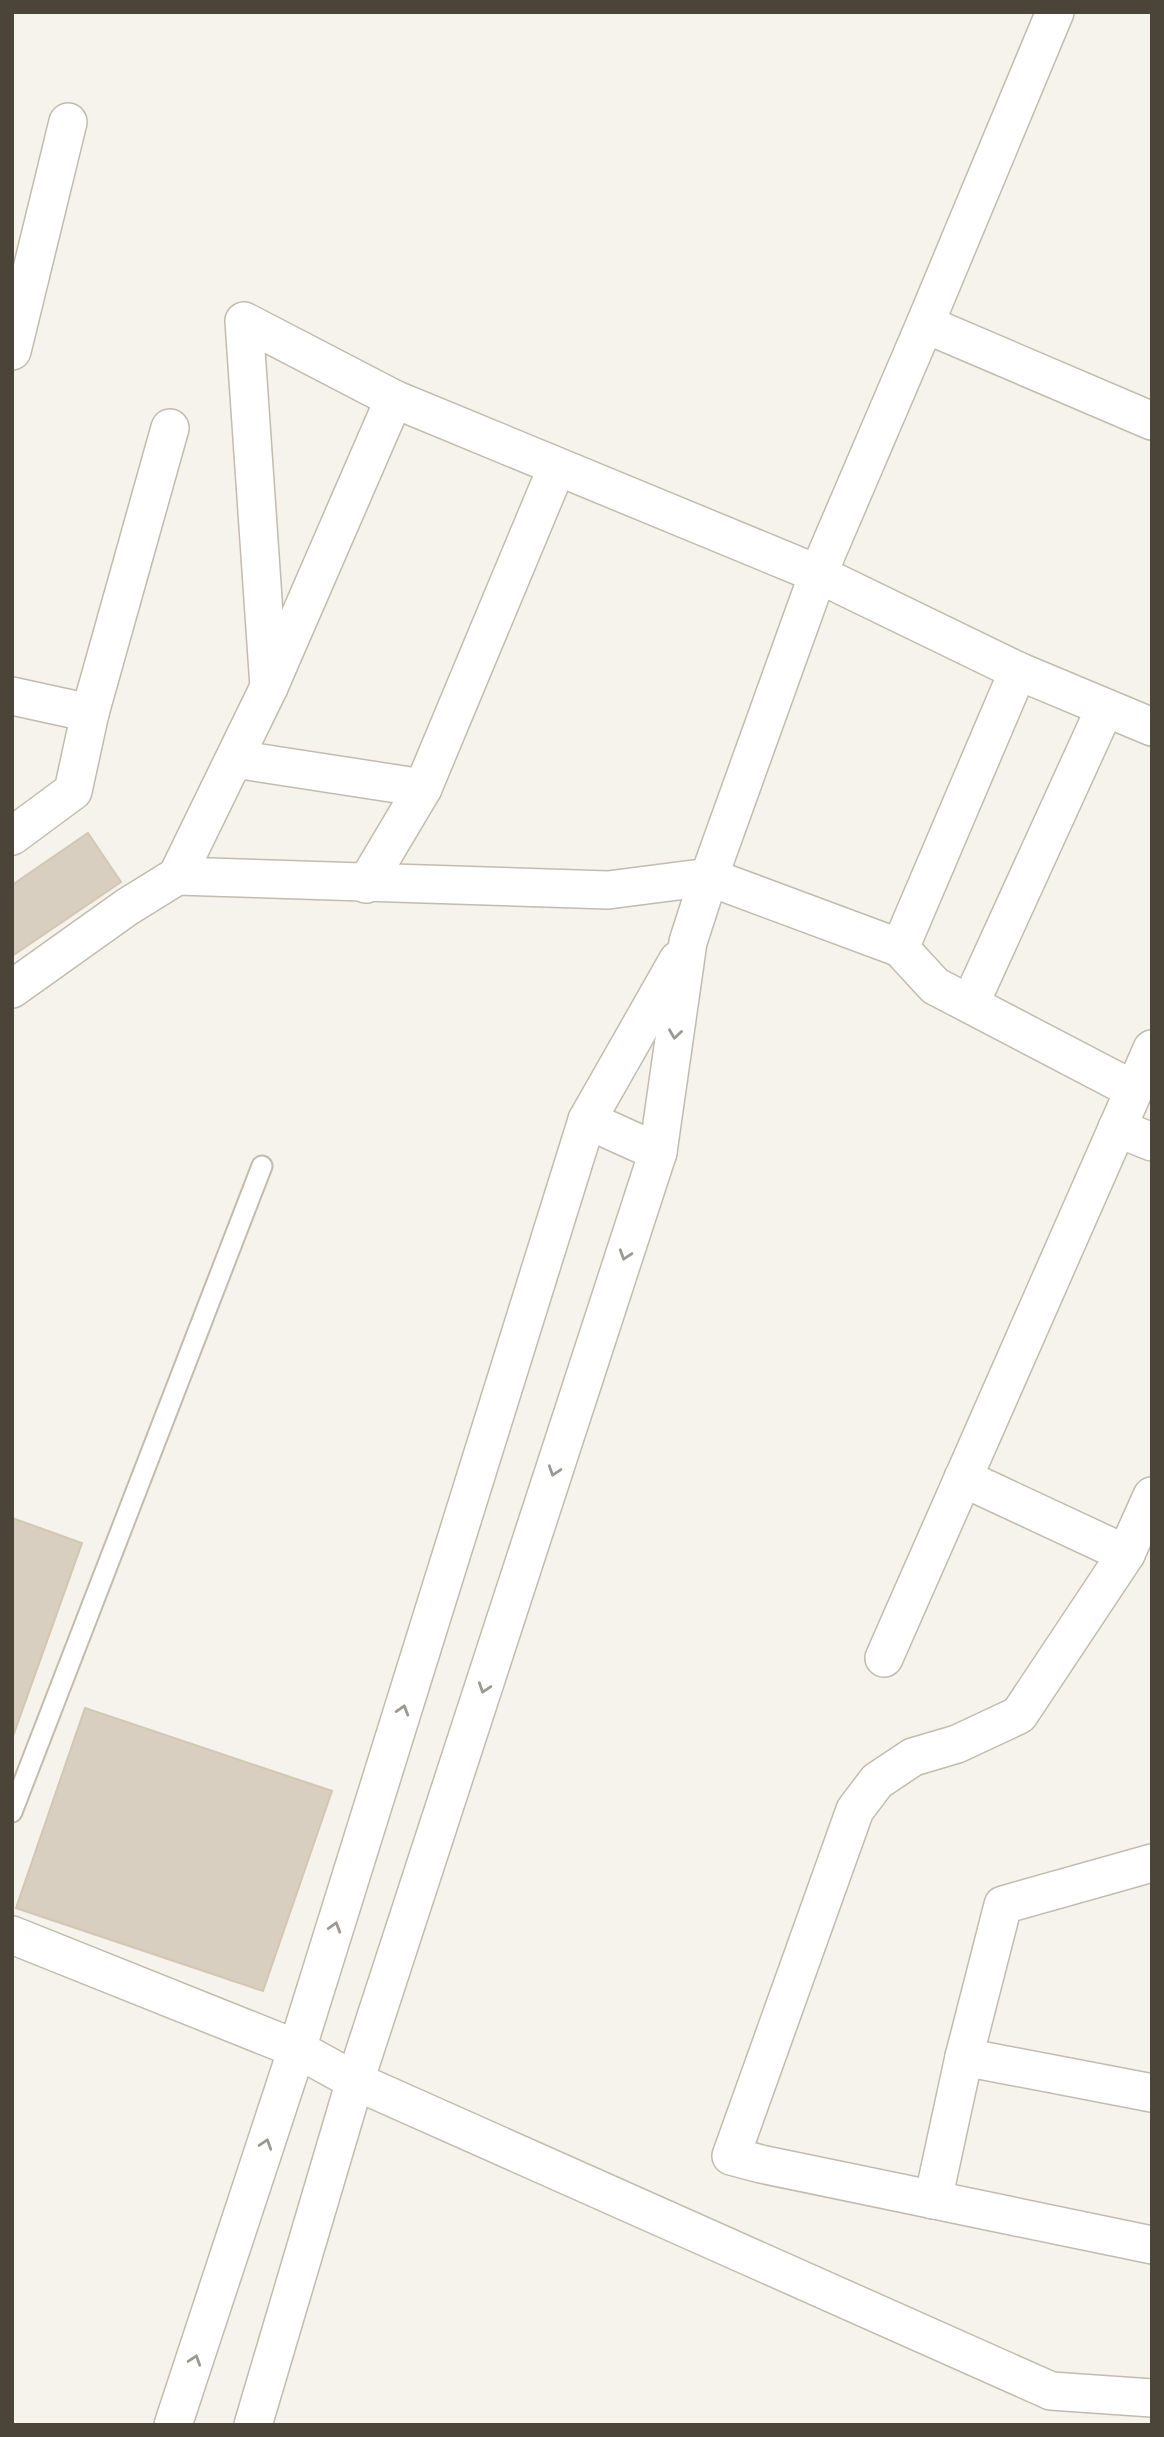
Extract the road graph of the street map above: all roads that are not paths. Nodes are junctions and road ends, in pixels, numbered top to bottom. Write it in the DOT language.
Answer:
graph roads {
  1 [pos="1055,12"];
  2 [pos="68,122"];
  3 [pos="925,324"];
  4 [pos="12,351"];
  5 [pos="394,400"];
  6 [pos="1152,421"];
  7 [pos="170,428"];
  8 [pos="557,467"];
  9 [pos="818,574"];
  10 [pos="1018,671"];
  11 [pos="269,687"];
  12 [pos="12,696"];
  13 [pos="1105,708"];
  14 [pos="90,713"];
  15 [pos="1152,727"];
  16 [pos="234,759"];
  17 [pos="424,788"];
  18 [pos="12,836"];
  19 [pos="177,876"];
  20 [pos="709,877"];
  21 [pos="366,884"];
  22 [pos="688,942"];
  23 [pos="900,948"];
  24 [pos="12,989"];
  25 [pos="970,1004"];
  26 [pos="1152,1049"];
  27 [pos="1134,1090"];
  28 [pos="587,1120"];
  29 [pos="1117,1128"];
  30 [pos="1152,1142"];
  31 [pos="658,1152"];
  32 [pos="262,1166"];
  33 [pos="963,1478"];
  34 [pos="1152,1496"];
  35 [pos="1126,1554"];
  36 [pos="884,1658"];
  37 [pos="12,1812"];
  38 [pos="1152,1863"];
  39 [pos="12,1935"];
  40 [pos="297,2049"];
  41 [pos="964,2057"];
  42 [pos="355,2081"];
  43 [pos="1152,2093"];
  44 [pos="933,2200"];
  45 [pos="1152,2245"];
  46 [pos="1152,2398"];
  47 [pos="173,2425"];
  48 [pos="253,2425"];
  1 -- 3 [label="street"];
  2 -- 4 [label="street"];
  3 -- 6 [label="street"];
  3 -- 9 [label="street"];
  5 -- 8 [label="street"];
  5 -- 11 [label="street"];
  5 -- 11 [label="street"];
  7 -- 14 [label="street"];
  8 -- 9 [label="street"];
  8 -- 17 [label="street"];
  9 -- 10 [label="street"];
  9 -- 20 [label="street"];
  10 -- 13 [label="street"];
  10 -- 23 [label="street"];
  11 -- 16 [label="street"];
  12 -- 14 [label="street"];
  13 -- 15 [label="street"];
  13 -- 25 [label="street"];
  14 -- 18 [label="street"];
  16 -- 17 [label="street"];
  16 -- 19 [label="street"];
  17 -- 21 [label="street"];
  19 -- 21 [label="street"];
  19 -- 24 [label="street"];
  20 -- 21 [label="street"];
  20 -- 22 [label="street"];
  20 -- 23 [label="street"];
  22 -- 28 [label="street"];
  22 -- 31 [label="street, one-way"];
  23 -- 25 [label="street"];
  25 -- 27 [label="street"];
  26 -- 27 [label="street"];
  27 -- 29 [label="street"];
  28 -- 31 [label="street"];
  40 -- 28 [label="street, one-way"];
  29 -- 30 [label="street"];
  29 -- 33 [label="street"];
  31 -- 42 [label="street, one-way"];
  32 -- 37 [label="lane"];
  33 -- 35 [label="street"];
  33 -- 36 [label="street"];
  34 -- 35 [label="street"];
  35 -- 44 [label="street"];
  38 -- 41 [label="street"];
  39 -- 40 [label="street"];
  40 -- 42 [label="street"];
  47 -- 40 [label="street, one-way"];
  41 -- 43 [label="street"];
  41 -- 44 [label="street"];
  42 -- 46 [label="street"];
  42 -- 48 [label="street"];
  44 -- 45 [label="street"];
}
